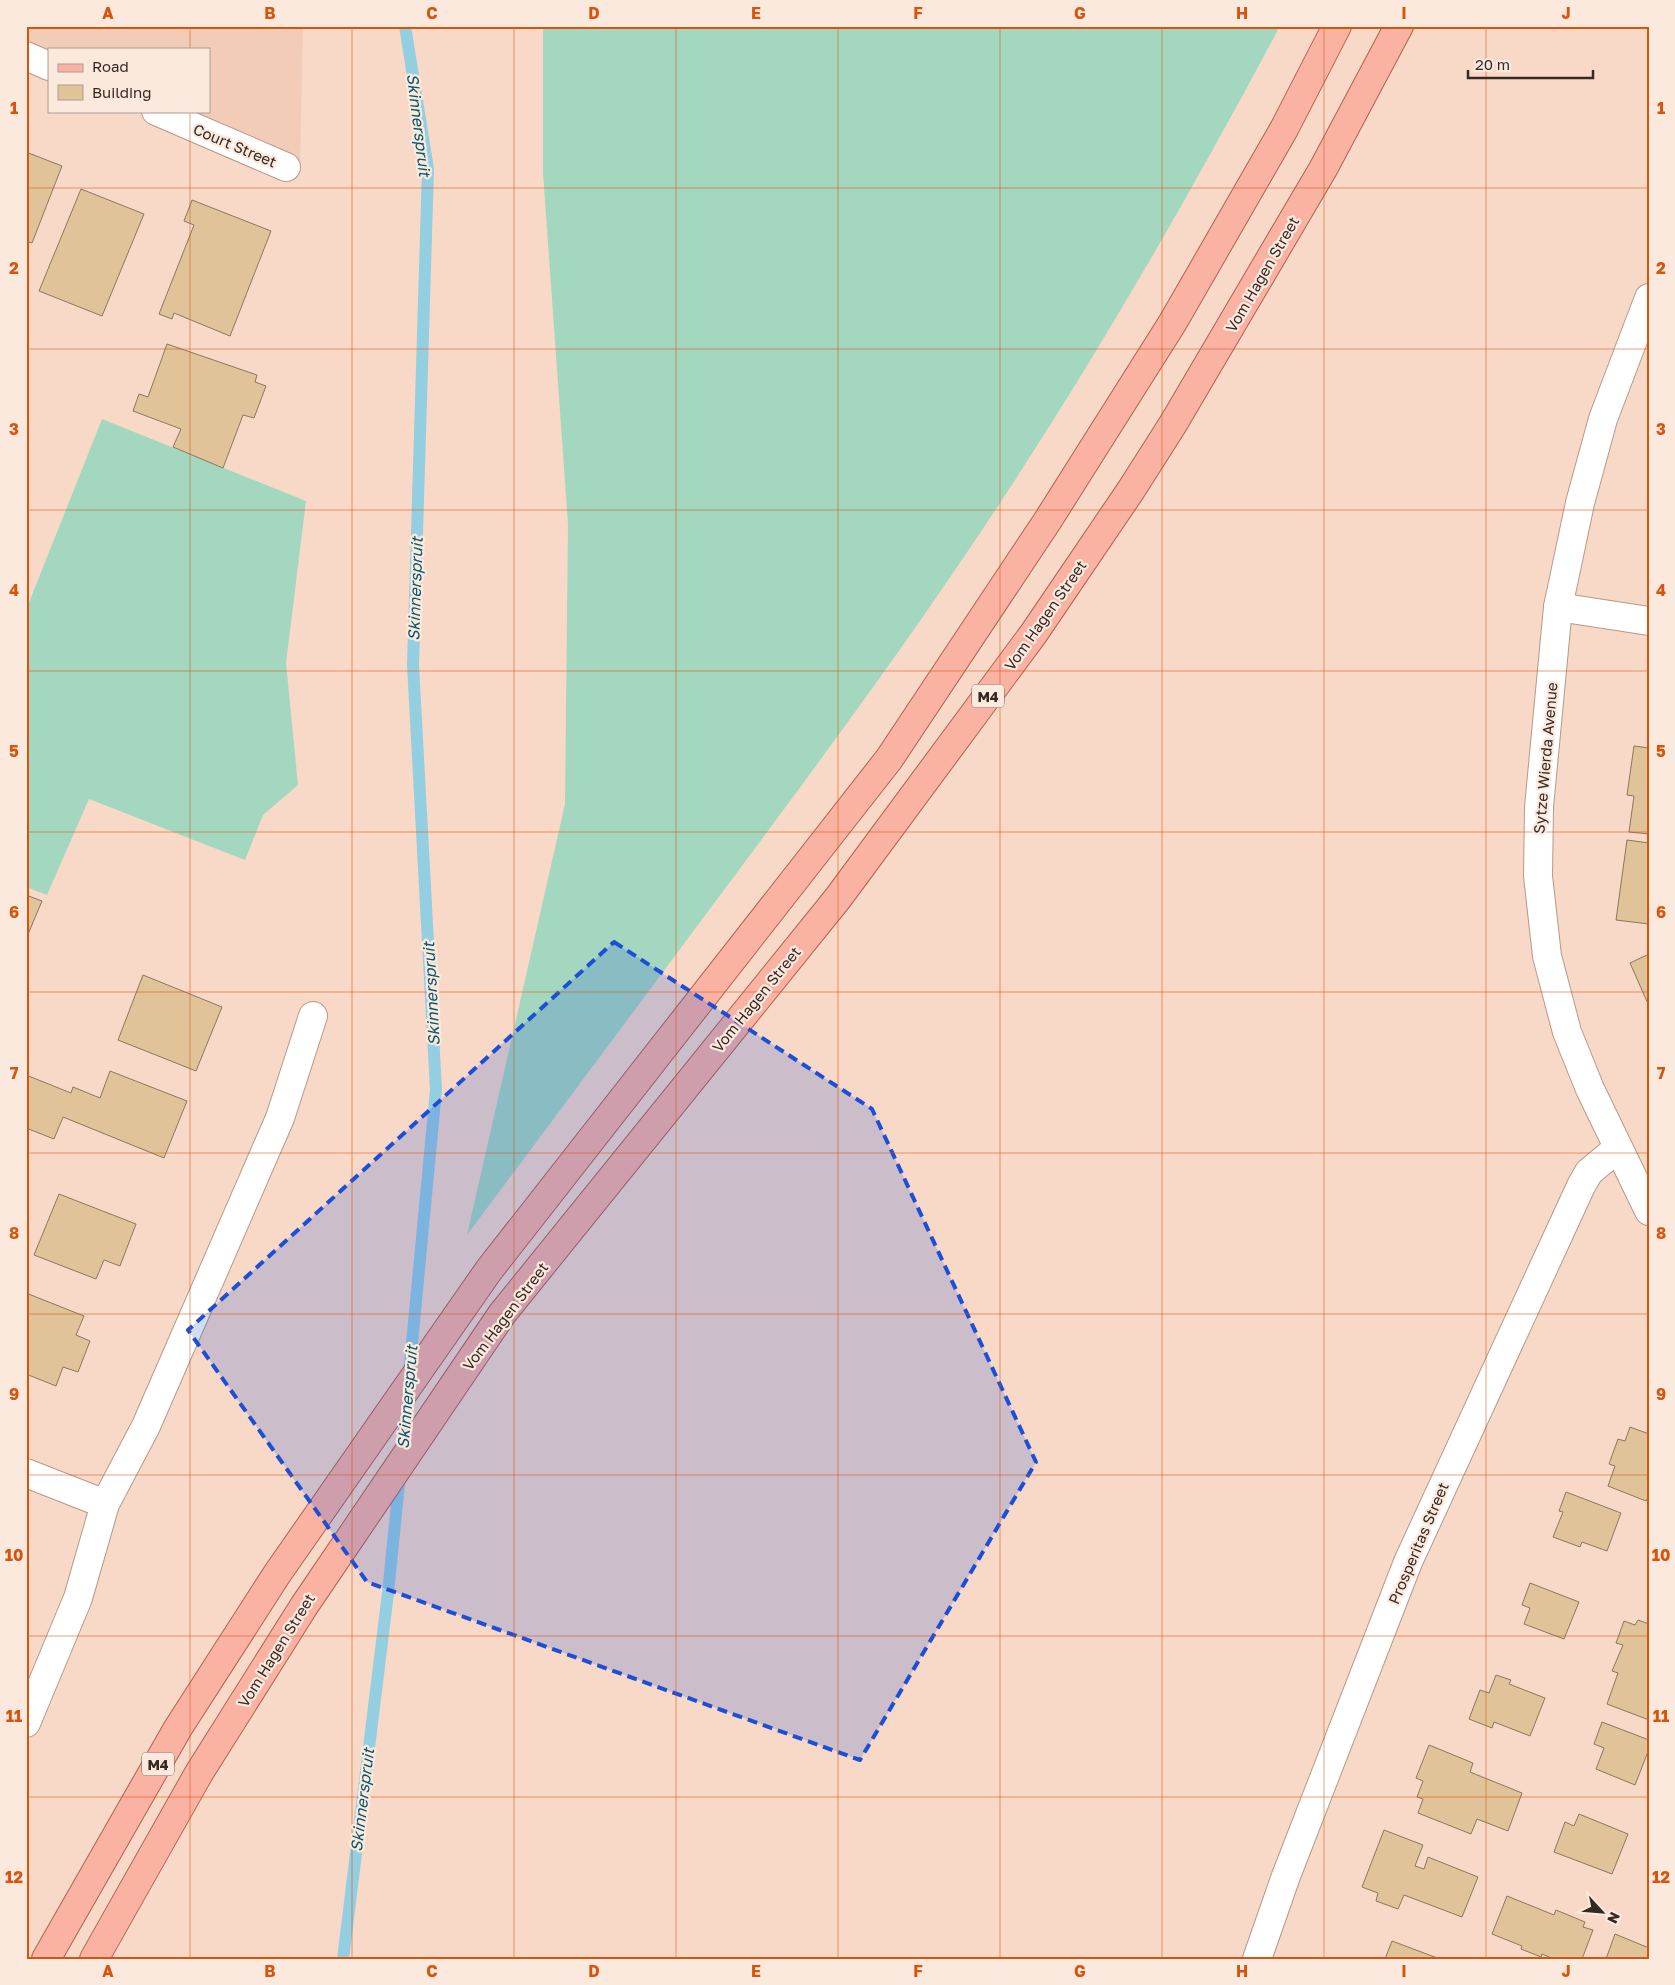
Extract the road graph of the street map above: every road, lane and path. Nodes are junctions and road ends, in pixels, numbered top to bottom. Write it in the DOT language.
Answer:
graph roads {
  1 [pos="1337,26"];
  2 [pos="1399,26"];
  3 [pos="26,56"];
  4 [pos="48,66"];
  5 [pos="158,112"];
  6 [pos="286,167"];
  7 [pos="1649,298"];
  8 [pos="1558,607"];
  9 [pos="1649,620"];
  10 [pos="313,1016"];
  11 [pos="1618,1148"];
  12 [pos="1649,1211"];
  13 [pos="26,1473"];
  14 [pos="105,1504"];
  15 [pos="26,1723"];
  16 [pos="46,1959"];
  17 [pos="94,1959"];
  18 [pos="1257,1959"];
  1 -- 16 [label="main road, M4"];
  2 -- 17 [label="main road, Vom Hagen Street / M4"];
  3 -- 4 [label="street"];
  5 -- 6 [label="street, Court Street"];
  7 -- 8 [label="street, Sytze Wierda Avenue"];
  8 -- 9 [label="street"];
  8 -- 11 [label="street, Sytze Wierda Avenue"];
  10 -- 14 [label="street"];
  11 -- 12 [label="street, Sytze Wierda Avenue"];
  11 -- 18 [label="street, Prosperitas Street"];
  13 -- 14 [label="street"];
  14 -- 15 [label="street"];
}
